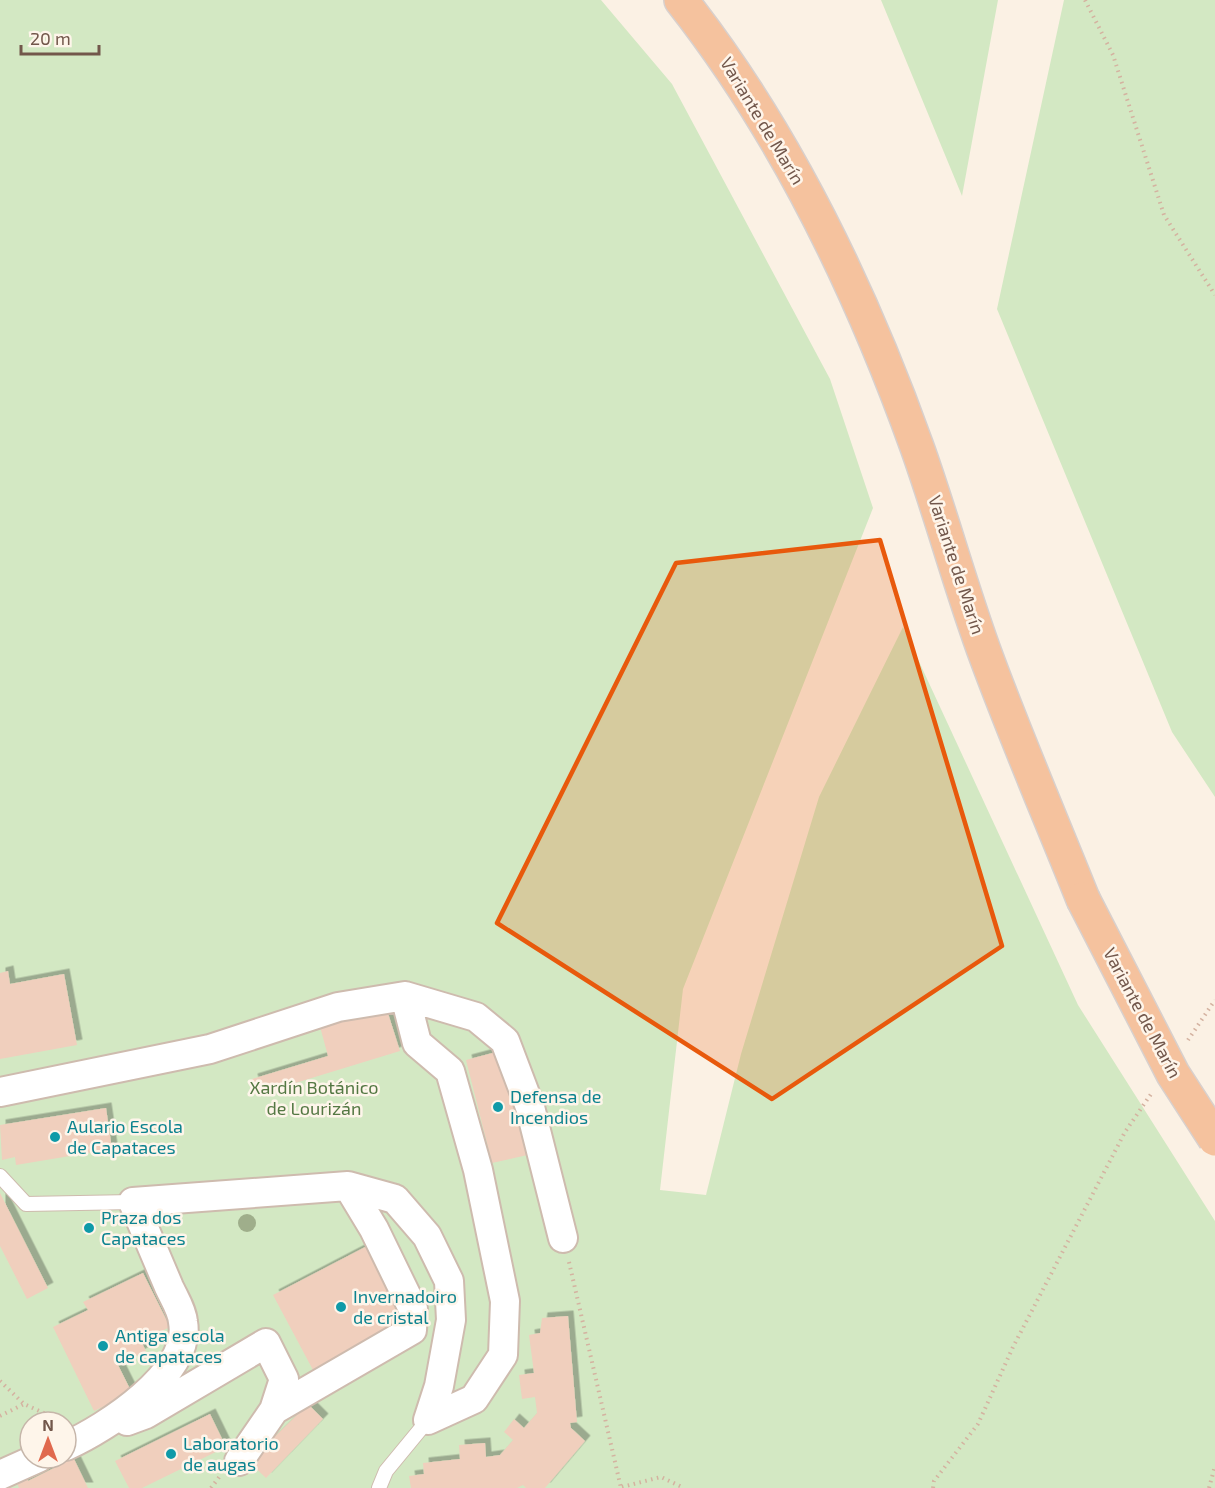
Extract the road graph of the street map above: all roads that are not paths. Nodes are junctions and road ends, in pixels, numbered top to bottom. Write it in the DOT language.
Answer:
graph roads {
  1 [pos="681,0"];
  2 [pos="405,996"];
  3 [pos="0,1092"];
  4 [pos="1215,1139"];
  5 [pos="0,1176"];
  6 [pos="348,1186"];
  7 [pos="133,1202"];
  8 [pos="563,1238"];
  9 [pos="274,1410"];
  10 [pos="428,1420"];
  11 [pos="79,1440"];
  12 [pos="239,1461"];
  13 [pos="18,1467"];
  14 [pos="0,1475"];
  15 [pos="379,1488"];
  1 -- 4 [label="highway, Variante de Marín, bridge"];
  2 -- 3 [label="street"];
  2 -- 8 [label="street"];
  2 -- 10 [label="street"];
  5 -- 7 [label="lane"];
  6 -- 7 [label="street"];
  6 -- 9 [label="street"];
  6 -- 10 [label="street"];
  7 -- 11 [label="street"];
  9 -- 11 [label="street"];
  9 -- 12 [label="street"];
  10 -- 15 [label="lane"];
  13 -- 14 [label="street"];
}
